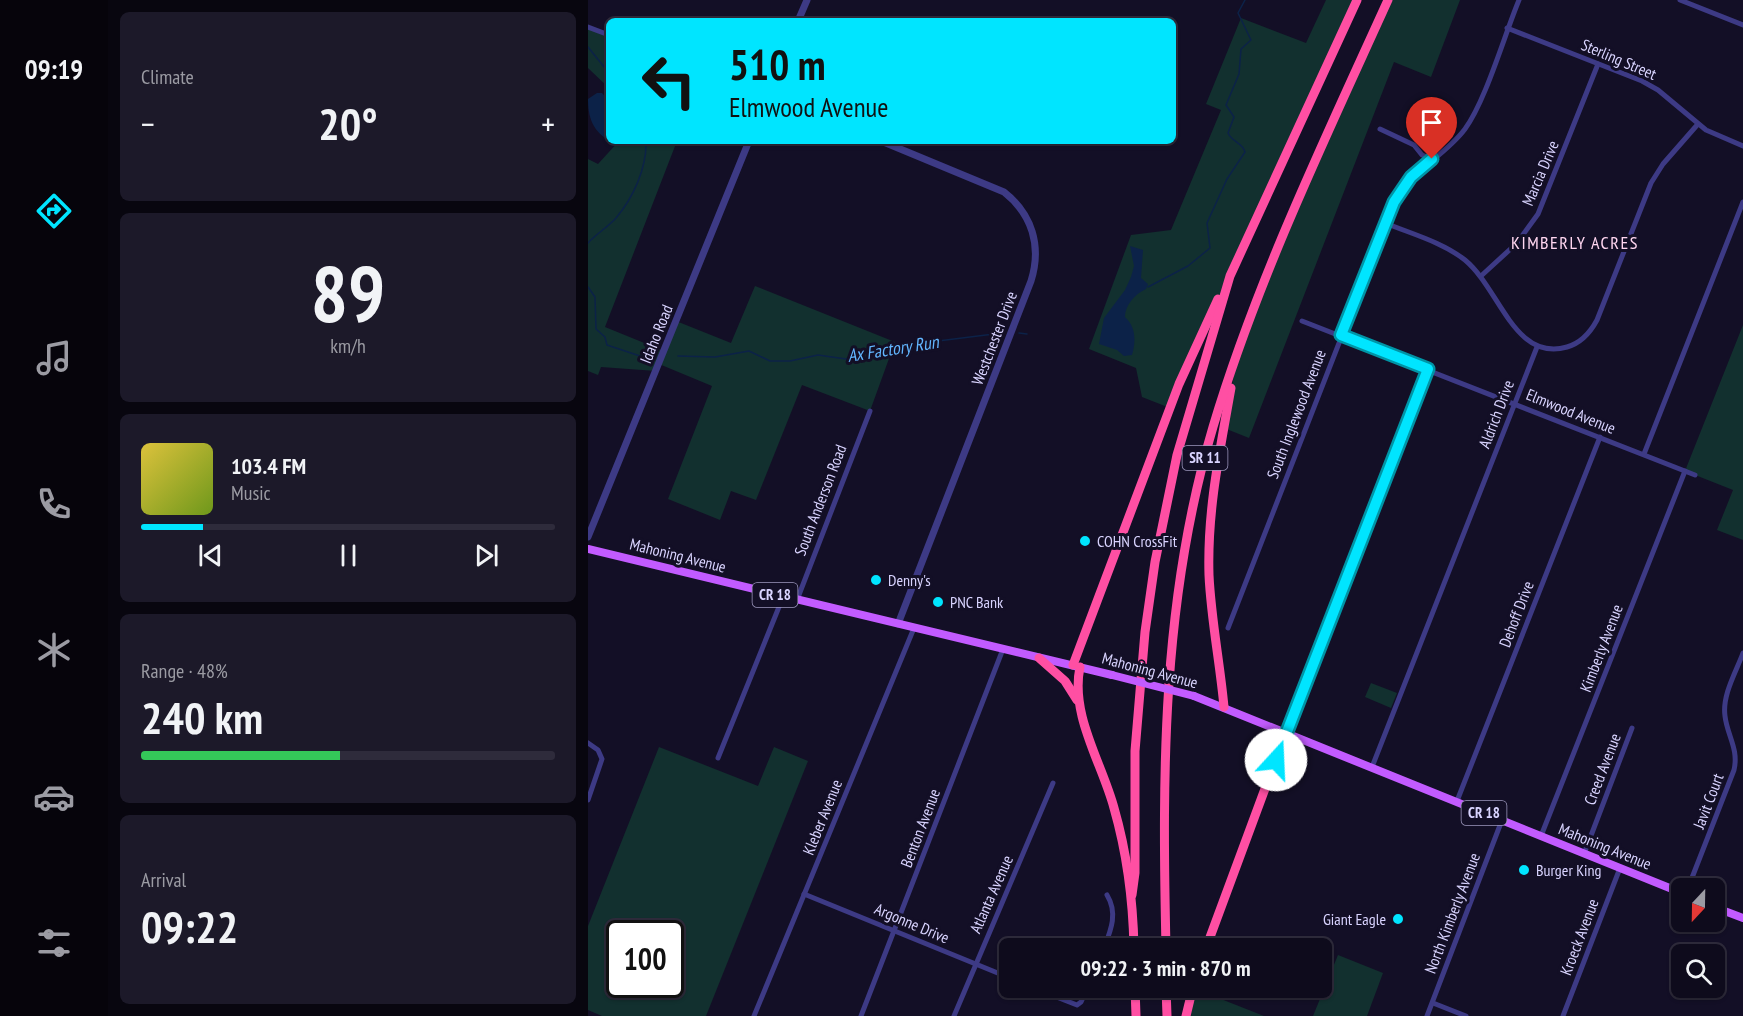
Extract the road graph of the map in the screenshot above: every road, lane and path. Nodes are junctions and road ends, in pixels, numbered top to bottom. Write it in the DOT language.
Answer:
graph roads {
  1 [pos="807,0"];
  2 [pos="1357,0"];
  3 [pos="1388,0"];
  4 [pos="1519,0"];
  5 [pos="1680,0"];
  6 [pos="799,18"];
  7 [pos="1743,25"];
  8 [pos="588,27"];
  9 [pos="1507,28"];
  10 [pos="606,34"];
  11 [pos="1598,64"];
  12 [pos="1698,124"];
  13 [pos="1380,129"];
  14 [pos="748,144"];
  15 [pos="888,144"];
  16 [pos="1743,146"];
  17 [pos="1432,159"];
  18 [pos="1743,202"];
  19 [pos="1385,223"];
  20 [pos="1230,276"];
  21 [pos="1481,276"];
  22 [pos="1302,321"];
  23 [pos="1341,335"];
  24 [pos="1537,347"];
  25 [pos="1236,364"];
  26 [pos="1428,369"];
  27 [pos="1514,403"];
  28 [pos="870,411"];
  29 [pos="1600,437"];
  30 [pos="1644,454"];
  31 [pos="1685,471"];
  32 [pos="1695,475"];
  33 [pos="588,537"];
  34 [pos="588,549"];
  35 [pos="783,597"];
  36 [pos="797,600"];
  37 [pos="897,624"];
  38 [pos="914,628"];
  39 [pos="1228,628"];
  40 [pos="1003,649"];
  41 [pos="1743,654"];
  42 [pos="1039,658"];
  43 [pos="1077,666"];
  44 [pos="1079,705"];
  45 [pos="1224,707"];
  46 [pos="1632,728"];
  47 [pos="1286,732"];
  48 [pos="588,743"];
  49 [pos="718,758"];
  50 [pos="1372,767"];
  51 [pos="1053,783"];
  52 [pos="588,800"];
  53 [pos="1457,801"];
  54 [pos="1502,820"];
  55 [pos="1542,836"];
  56 [pos="1584,854"];
  57 [pos="1620,868"];
  58 [pos="1692,878"];
  59 [pos="1671,889"];
  60 [pos="804,894"];
  61 [pos="1107,895"];
  62 [pos="1132,895"];
  63 [pos="1725,911"];
  64 [pos="1743,918"];
  65 [pos="895,930"];
  66 [pos="1107,938"];
  67 [pos="1134,938"];
  68 [pos="1166,938"];
  69 [pos="1210,938"];
  70 [pos="976,964"];
  71 [pos="999,973"];
  72 [pos="1059,998"];
  73 [pos="1083,998"];
  74 [pos="1135,998"];
  75 [pos="1166,998"];
  76 [pos="1190,998"];
  77 [pos="1433,1002"];
  78 [pos="754,1016"];
  79 [pos="861,1016"];
  80 [pos="954,1016"];
  81 [pos="1136,1016"];
  82 [pos="1167,1016"];
  83 [pos="1186,1016"];
  84 [pos="1427,1016"];
  85 [pos="1466,1016"];
  86 [pos="1563,1016"];
  1 -- 6 [label="street"];
  2 -- 20 [label="highway, SR 11"];
  3 -- 25 [label="highway, SR 11"];
  4 -- 9 [label="street, South Inglewood Avenue"];
  5 -- 7 [label="street"];
  8 -- 10 [label="street"];
  9 -- 11 [label="street, Sterling Street"];
  9 -- 17 [label="street, South Inglewood Avenue"];
  11 -- 12 [label="street, Sterling Street"];
  11 -- 21 [label="street, Marcia Drive"];
  12 -- 16 [label="street, Sterling Street"];
  12 -- 24 [label="street"];
  13 -- 17 [label="street"];
  14 -- 33 [label="street, Idaho Road"];
  15 -- 37 [label="street, Westchester Drive"];
  17 -- 19 [label="street, South Inglewood Avenue"];
  18 -- 30 [label="street"];
  19 -- 21 [label="street"];
  19 -- 23 [label="street, South Inglewood Avenue"];
  20 -- 43 [label="highway"];
  20 -- 62 [label="highway, SR 11"];
  21 -- 24 [label="street"];
  22 -- 23 [label="street, Elmwood Avenue"];
  23 -- 26 [label="street, Elmwood Avenue"];
  23 -- 39 [label="street, South Inglewood Avenue"];
  24 -- 27 [label="street, Aldrich Drive"];
  25 -- 45 [label="highway"];
  25 -- 68 [label="highway, SR 11"];
  26 -- 27 [label="street, Elmwood Avenue"];
  26 -- 47 [label="street"];
  27 -- 29 [label="street, Elmwood Avenue"];
  27 -- 50 [label="street, Aldrich Drive"];
  28 -- 36 [label="street, South Anderson Road"];
  29 -- 30 [label="street, Elmwood Avenue"];
  29 -- 53 [label="street, Dehoff Drive"];
  30 -- 31 [label="street, Elmwood Avenue"];
  31 -- 32 [label="street, Elmwood Avenue"];
  31 -- 55 [label="street, Kimberly Avenue"];
  34 -- 35 [label="main road, Mahoning Avenue / CR 18"];
  35 -- 36 [label="main road, Mahoning Avenue / CR 18"];
  35 -- 49 [label="street"];
  36 -- 37 [label="main road, Mahoning Avenue / CR 18"];
  37 -- 38 [label="main road, Mahoning Avenue / CR 18"];
  38 -- 40 [label="main road, Mahoning Avenue / CR 18"];
  38 -- 60 [label="street, Kleber Avenue"];
  40 -- 42 [label="main road, Mahoning Avenue / CR 18"];
  40 -- 65 [label="street, Benton Avenue"];
  41 -- 58 [label="street, Javit Court"];
  42 -- 43 [label="main road, Mahoning Avenue / CR 18"];
  42 -- 44 [label="highway"];
  43 -- 44 [label="highway"];
  43 -- 45 [label="main road, Mahoning Avenue / CR 18, bridge"];
  44 -- 62 [label="highway"];
  45 -- 47 [label="main road, Mahoning Avenue / CR 18"];
  46 -- 56 [label="street, Creed Avenue"];
  47 -- 50 [label="main road, Mahoning Avenue / CR 18"];
  47 -- 69 [label="highway"];
  48 -- 52 [label="street"];
  50 -- 53 [label="main road, Mahoning Avenue / CR 18"];
  51 -- 70 [label="street, Atlanta Avenue"];
  53 -- 54 [label="main road, Mahoning Avenue / CR 18"];
  54 -- 55 [label="main road, Mahoning Avenue / CR 18"];
  54 -- 77 [label="street, North Kimberly Avenue"];
  55 -- 56 [label="main road, Mahoning Avenue / CR 18"];
  56 -- 57 [label="main road, Mahoning Avenue / CR 18"];
  57 -- 59 [label="main road, Mahoning Avenue / CR 18"];
  57 -- 86 [label="street, Kroeck Avenue"];
  60 -- 65 [label="street, Argonne Drive"];
  60 -- 78 [label="street, Kleber Avenue"];
  61 -- 66 [label="street"];
  62 -- 67 [label="highway, SR 11"];
  63 -- 64 [label="main road"];
  65 -- 70 [label="street, Argonne Drive"];
  65 -- 79 [label="street, Benton Avenue"];
  70 -- 71 [label="street, Argonne Drive"];
  70 -- 80 [label="street, Atlanta Avenue"];
  72 -- 73 [label="street"];
  74 -- 81 [label="highway"];
  75 -- 82 [label="highway"];
  76 -- 83 [label="highway"];
  77 -- 84 [label="street, North Kimberly Avenue"];
  77 -- 85 [label="street"];
}
